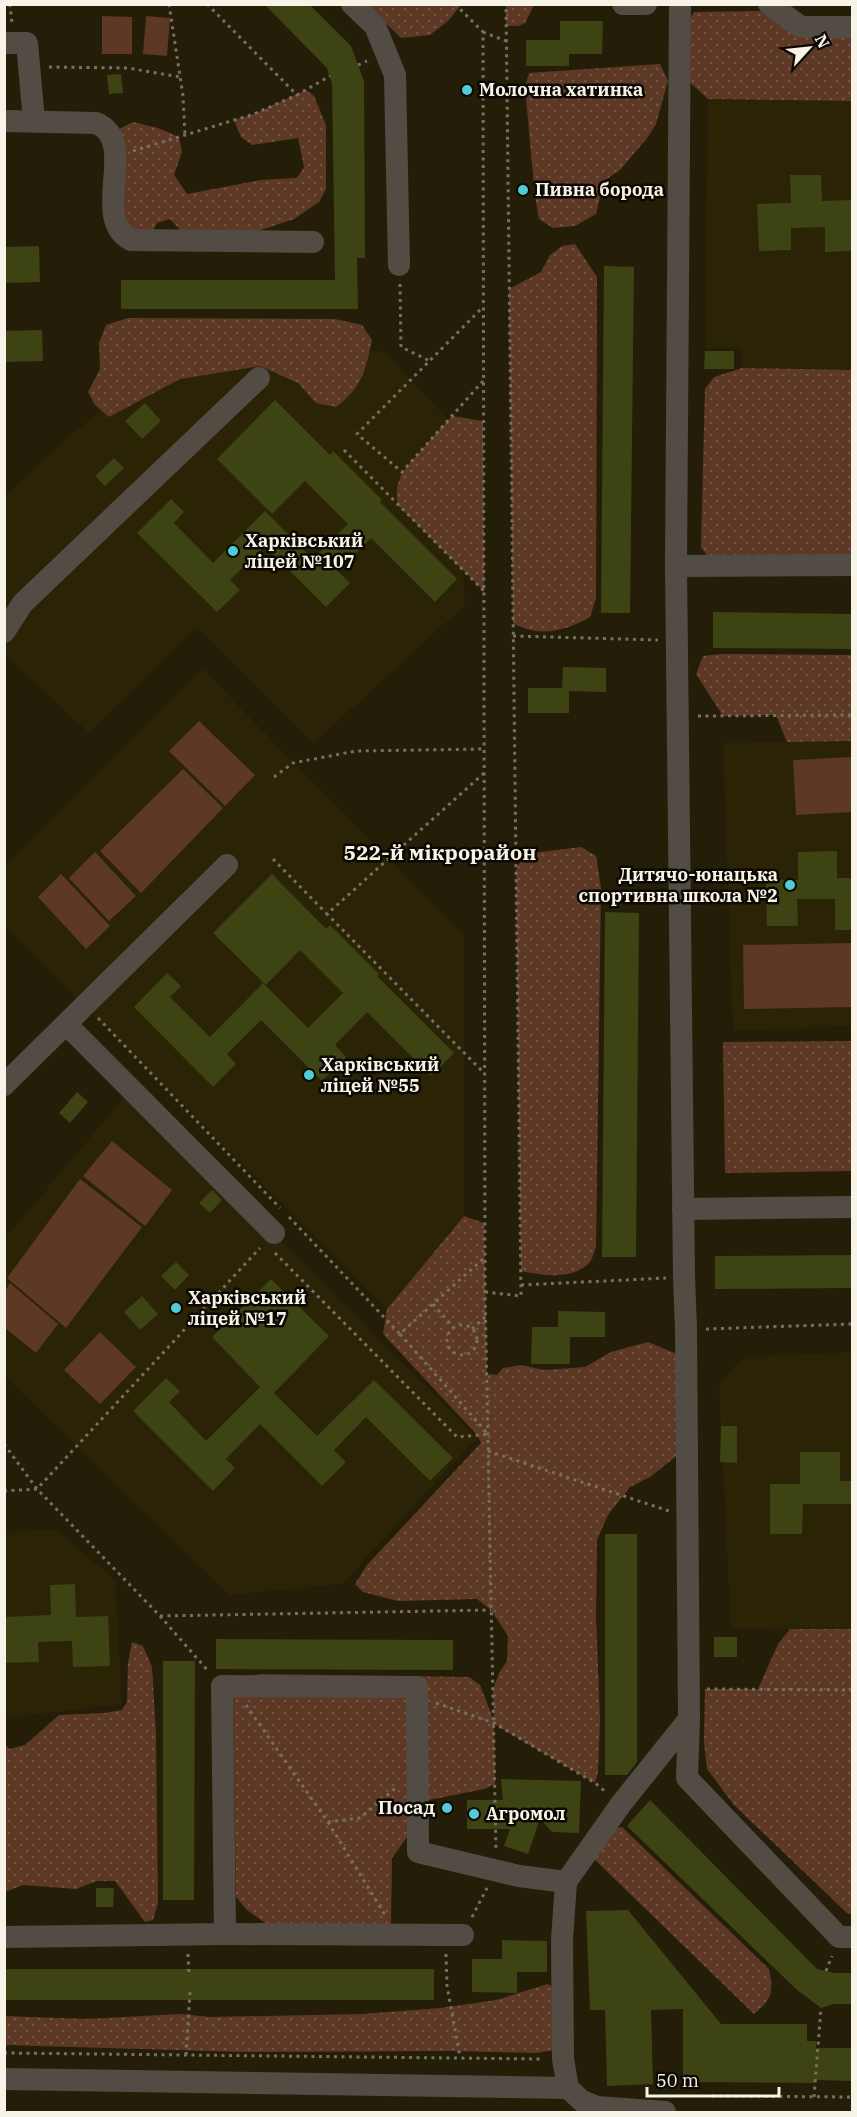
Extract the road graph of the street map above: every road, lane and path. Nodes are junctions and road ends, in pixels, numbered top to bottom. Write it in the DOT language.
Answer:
graph roads {
  1 [pos="169,4"];
  2 [pos="207,4"];
  3 [pos="352,4"];
  4 [pos="454,4"];
  5 [pos="506,4"];
  6 [pos="623,4"];
  7 [pos="646,4"];
  8 [pos="680,4"];
  9 [pos="769,4"];
  10 [pos="852,27"];
  11 [pos="483,32"];
  12 [pos="506,41"];
  13 [pos="4,43"];
  14 [pos="29,66"];
  15 [pos="330,76"];
  16 [pos="180,77"];
  17 [pos="297,95"];
  18 [pos="4,121"];
  19 [pos="34,121"];
  20 [pos="184,135"];
  21 [pos="114,157"];
  22 [pos="313,242"];
  23 [pos="399,265"];
  24 [pos="483,308"];
  25 [pos="430,361"];
  26 [pos="259,378"];
  27 [pos="483,381"];
  28 [pos="344,450"];
  29 [pos="852,565"];
  30 [pos="676,566"];
  31 [pos="484,591"];
  32 [pos="4,632"];
  33 [pos="513,636"];
  34 [pos="677,640"];
  35 [pos="852,715"];
  36 [pos="678,716"];
  37 [pos="484,749"];
  38 [pos="484,773"];
  39 [pos="274,777"];
  40 [pos="273,859"];
  41 [pos="227,865"];
  42 [pos="327,914"];
  43 [pos="86,1005"];
  44 [pos="67,1025"];
  45 [pos="484,1073"];
  46 [pos="4,1085"];
  47 [pos="852,1207"];
  48 [pos="683,1209"];
  49 [pos="270,1238"];
  50 [pos="484,1258"];
  51 [pos="684,1277"];
  52 [pos="521,1285"];
  53 [pos="484,1292"];
  54 [pos="434,1304"];
  55 [pos="485,1317"];
  56 [pos="852,1324"];
  57 [pos="453,1327"];
  58 [pos="472,1329"];
  59 [pos="686,1329"];
  60 [pos="400,1334"];
  61 [pos="488,1434"];
  62 [pos="4,1444"];
  63 [pos="488,1451"];
  64 [pos="37,1489"];
  65 [pos="4,1491"];
  66 [pos="687,1516"];
  67 [pos="492,1610"];
  68 [pos="160,1616"];
  69 [pos="227,1686"];
  70 [pos="689,1688"];
  71 [pos="852,1690"];
  72 [pos="417,1696"];
  73 [pos="689,1719"];
  74 [pos="494,1724"];
  75 [pos="418,1770"];
  76 [pos="621,1804"];
  77 [pos="328,1822"];
  78 [pos="496,1871"];
  79 [pos="566,1882"];
  80 [pos="225,1934"];
  81 [pos="397,1934"];
  82 [pos="455,1935"];
  83 [pos="4,1937"];
  84 [pos="852,1937"];
  85 [pos="190,1992"];
  86 [pos="821,2008"];
  87 [pos="4,2053"];
  88 [pos="186,2055"];
  89 [pos="460,2058"];
  90 [pos="563,2059"];
  91 [pos="4,2079"];
  92 [pos="568,2088"];
  93 [pos="712,2096"];
  94 [pos="814,2097"];
  95 [pos="852,2097"];
  96 [pos="665,2112"];
  1 -- 16 [label="path"];
  2 -- 17 [label="path"];
  3 -- 23 [label="lane"];
  4 -- 11 [label="path"];
  5 -- 12 [label="path"];
  6 -- 7 [label="lane"];
  8 -- 30 [label="lane"];
  9 -- 10 [label="lane"];
  11 -- 12 [label="path"];
  11 -- 24 [label="path"];
  12 -- 33 [label="path"];
  13 -- 14 [label="lane"];
  14 -- 16 [label="path"];
  14 -- 19 [label="lane"];
  15 -- 17 [label="path"];
  16 -- 20 [label="path"];
  17 -- 20 [label="path"];
  18 -- 19 [label="lane"];
  19 -- 21 [label="lane"];
  20 -- 21 [label="path"];
  21 -- 22 [label="lane"];
  23 -- 25 [label="path"];
  24 -- 25 [label="path"];
  24 -- 27 [label="path"];
  25 -- 27 [label="path"];
  26 -- 32 [label="lane"];
  27 -- 31 [label="path"];
  28 -- 31 [label="path"];
  29 -- 30 [label="lane"];
  30 -- 34 [label="lane"];
  31 -- 37 [label="path"];
  33 -- 34 [label="path"];
  33 -- 52 [label="path"];
  34 -- 36 [label="lane"];
  35 -- 36 [label="path"];
  36 -- 48 [label="lane"];
  37 -- 38 [label="path"];
  37 -- 39 [label="path"];
  38 -- 42 [label="path"];
  38 -- 45 [label="path"];
  40 -- 42 [label="path"];
  41 -- 43 [label="lane"];
  42 -- 45 [label="path"];
  43 -- 44 [label="lane"];
  43 -- 60 [label="path"];
  44 -- 46 [label="lane"];
  44 -- 49 [label="lane"];
  45 -- 50 [label="path"];
  47 -- 48 [label="lane"];
  48 -- 51 [label="lane"];
  49 -- 61 [label="path"];
  49 -- 64 [label="path"];
  50 -- 53 [label="path"];
  50 -- 54 [label="path"];
  51 -- 52 [label="path"];
  51 -- 59 [label="lane"];
  52 -- 53 [label="path"];
  53 -- 55 [label="path"];
  54 -- 57 [label="path"];
  54 -- 60 [label="path"];
  55 -- 58 [label="path"];
  55 -- 61 [label="path"];
  56 -- 59 [label="path"];
  57 -- 58 [label="path"];
  57 -- 58 [label="path"];
  59 -- 66 [label="lane"];
  60 -- 61 [label="path"];
  61 -- 63 [label="path"];
  62 -- 64 [label="path"];
  63 -- 66 [label="path"];
  63 -- 67 [label="path"];
  64 -- 65 [label="path"];
  64 -- 68 [label="path"];
  66 -- 70 [label="lane"];
  67 -- 68 [label="path"];
  67 -- 74 [label="path"];
  68 -- 69 [label="path"];
  69 -- 72 [label="lane"];
  69 -- 77 [label="path"];
  69 -- 80 [label="lane"];
  70 -- 71 [label="path"];
  70 -- 73 [label="lane"];
  72 -- 74 [label="path"];
  72 -- 75 [label="lane"];
  73 -- 76 [label="lane"];
  73 -- 84 [label="lane"];
  74 -- 76 [label="path"];
  74 -- 78 [label="path"];
  75 -- 77 [label="path"];
  75 -- 78 [label="lane"];
  76 -- 79 [label="lane"];
  77 -- 81 [label="path"];
  78 -- 79 [label="lane"];
  78 -- 82 [label="path"];
  79 -- 90 [label="lane"];
  80 -- 81 [label="lane"];
  80 -- 83 [label="lane"];
  81 -- 82 [label="lane"];
  82 -- 89 [label="path"];
  85 -- 88 [label="path"];
  86 -- 94 [label="path"];
  87 -- 88 [label="path"];
  88 -- 89 [label="path"];
  89 -- 90 [label="path"];
  90 -- 92 [label="lane"];
  91 -- 92 [label="lane"];
  92 -- 96 [label="lane"];
  93 -- 94 [label="path"];
  94 -- 95 [label="path"];
}
